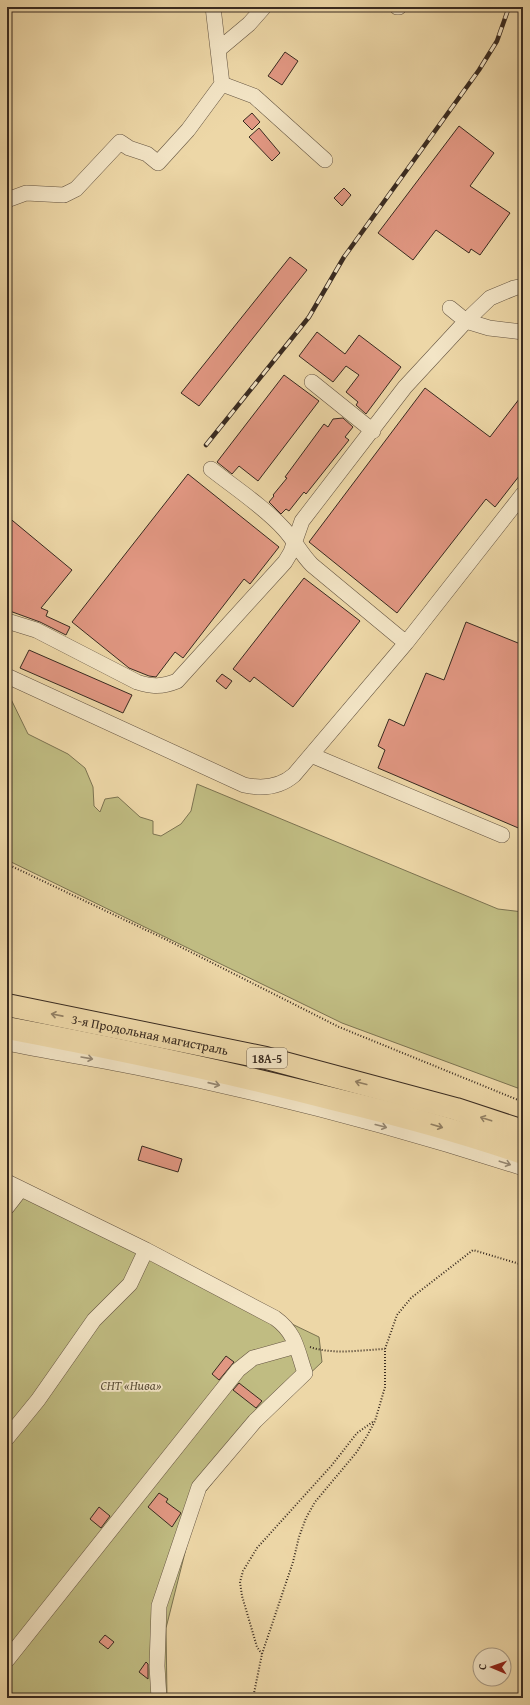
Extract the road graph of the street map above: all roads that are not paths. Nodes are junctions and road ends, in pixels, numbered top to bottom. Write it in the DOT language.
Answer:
graph roads {
  1 [pos="213,7"];
  2 [pos="264,7"];
  3 [pos="218,50"];
  4 [pos="222,84"];
  5 [pos="324,160"];
  6 [pos="7,200"];
  7 [pos="523,286"];
  8 [pos="450,308"];
  9 [pos="466,321"];
  10 [pos="523,332"];
  11 [pos="312,382"];
  12 [pos="373,431"];
  13 [pos="210,469"];
  14 [pos="523,494"];
  15 [pos="294,542"];
  16 [pos="7,620"];
  17 [pos="406,643"];
  18 [pos="7,676"];
  19 [pos="311,755"];
  20 [pos="502,835"];
  21 [pos="7,1005"];
  22 [pos="7,1028"];
  23 [pos="7,1043"];
  24 [pos="523,1131"];
  25 [pos="523,1153"];
  26 [pos="523,1168"];
  27 [pos="7,1182"];
  28 [pos="21,1190"];
  29 [pos="7,1207"];
  30 [pos="146,1250"];
  31 [pos="296,1346"];
  32 [pos="7,1438"];
  33 [pos="7,1660"];
  34 [pos="158,1696"];
  1 -- 3 [label="street"];
  2 -- 3 [label="street"];
  3 -- 4 [label="street"];
  4 -- 5 [label="street"];
  4 -- 6 [label="street"];
  7 -- 9 [label="street"];
  8 -- 9 [label="street"];
  9 -- 10 [label="street"];
  9 -- 12 [label="street"];
  11 -- 12 [label="street"];
  12 -- 15 [label="street"];
  13 -- 15 [label="street"];
  14 -- 17 [label="street"];
  15 -- 16 [label="street"];
  15 -- 17 [label="street"];
  17 -- 19 [label="street"];
  18 -- 19 [label="street"];
  19 -- 20 [label="street"];
  24 -- 21 [label="highway, 3-я Продольная магистраль / 18А-5, one-way"];
  22 -- 25 [label="highway, 3-я Продольная магистраль / 18А-5, one-way"];
  23 -- 26 [label="street, one-way"];
  27 -- 28 [label="street"];
  28 -- 29 [label="street"];
  28 -- 30 [label="street"];
  30 -- 31 [label="street"];
  30 -- 32 [label="street"];
  31 -- 33 [label="street"];
  31 -- 34 [label="street"];
}
